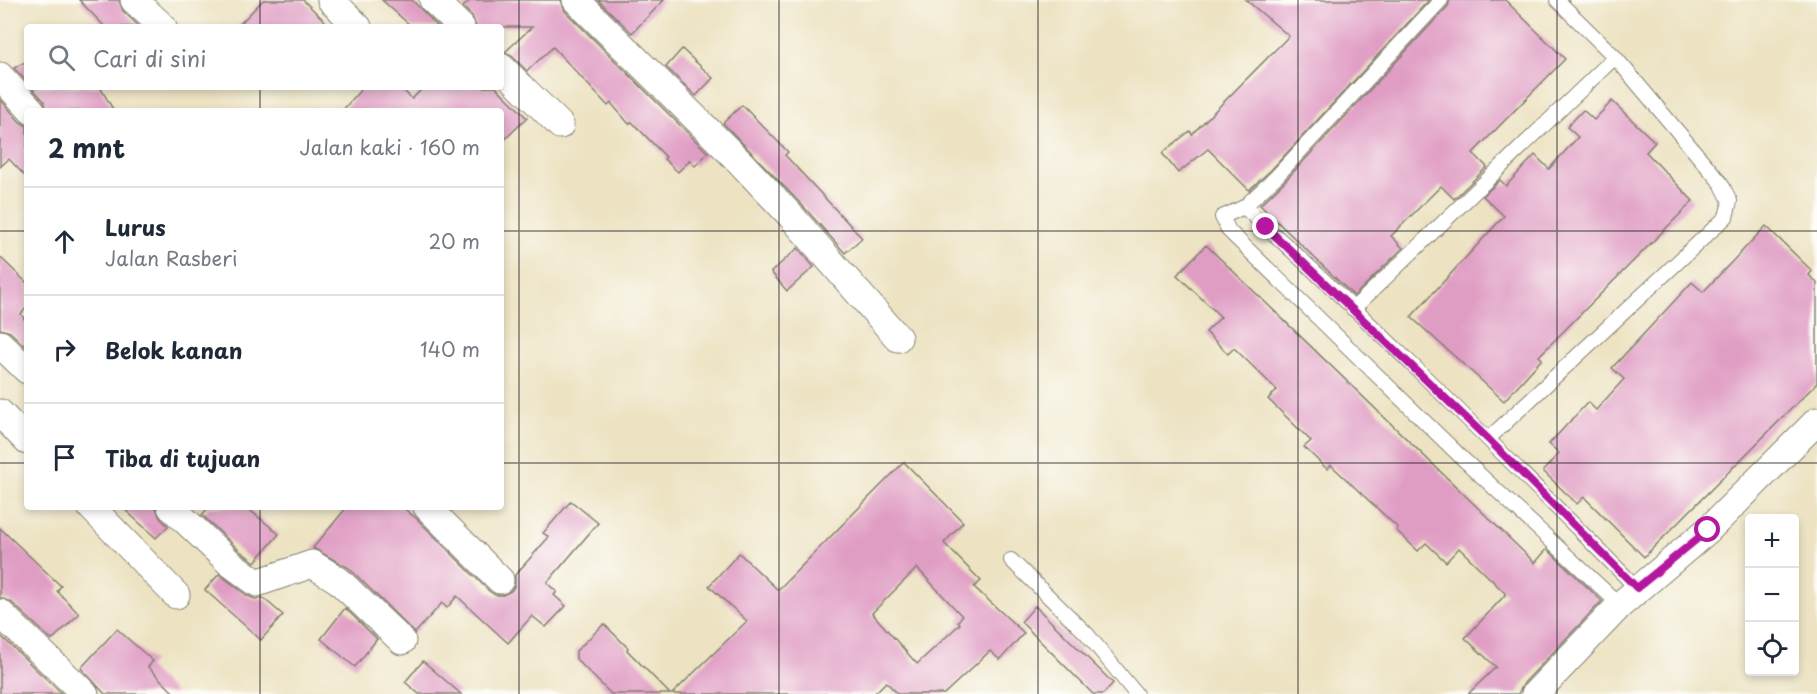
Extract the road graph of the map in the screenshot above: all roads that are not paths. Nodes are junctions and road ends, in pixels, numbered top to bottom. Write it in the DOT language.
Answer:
graph roads {
  1 [pos="134,0"];
  2 [pos="331,0"];
  3 [pos="433,0"];
  4 [pos="576,0"];
  5 [pos="1441,0"];
  6 [pos="1557,0"];
  7 [pos="160,24"];
  8 [pos="355,24"];
  9 [pos="458,24"];
  10 [pos="1615,57"];
  11 [pos="504,70"];
  12 [pos="0,76"];
  13 [pos="29,108"];
  14 [pos="560,125"];
  15 [pos="1244,207"];
  16 [pos="1353,309"];
  17 [pos="898,338"];
  18 [pos="0,344"];
  19 [pos="24,367"];
  20 [pos="0,413"];
  21 [pos="1817,421"];
  22 [pos="24,438"];
  23 [pos="1488,439"];
  24 [pos="94,510"];
  25 [pos="174,510"];
  26 [pos="430,510"];
  27 [pos="1011,560"];
  28 [pos="500,580"];
  29 [pos="176,595"];
  30 [pos="1628,596"];
  31 [pos="0,613"];
  32 [pos="402,641"];
  33 [pos="85,694"];
  34 [pos="1136,694"];
  35 [pos="1535,694"];
  1 -- 7 [label="street"];
  2 -- 8 [label="street"];
  3 -- 9 [label="street"];
  4 -- 17 [label="street"];
  5 -- 15 [label="lane"];
  6 -- 10 [label="lane"];
  10 -- 16 [label="lane"];
  10 -- 23 [label="lane"];
  11 -- 14 [label="street"];
  12 -- 13 [label="street"];
  15 -- 16 [label="lane"];
  15 -- 30 [label="lane"];
  16 -- 23 [label="lane"];
  18 -- 19 [label="street"];
  20 -- 22 [label="street"];
  21 -- 30 [label="street"];
  23 -- 30 [label="lane"];
  24 -- 29 [label="street"];
  25 -- 32 [label="street"];
  26 -- 28 [label="street"];
  27 -- 34 [label="lane"];
  30 -- 35 [label="street"];
  31 -- 33 [label="street"];
}
